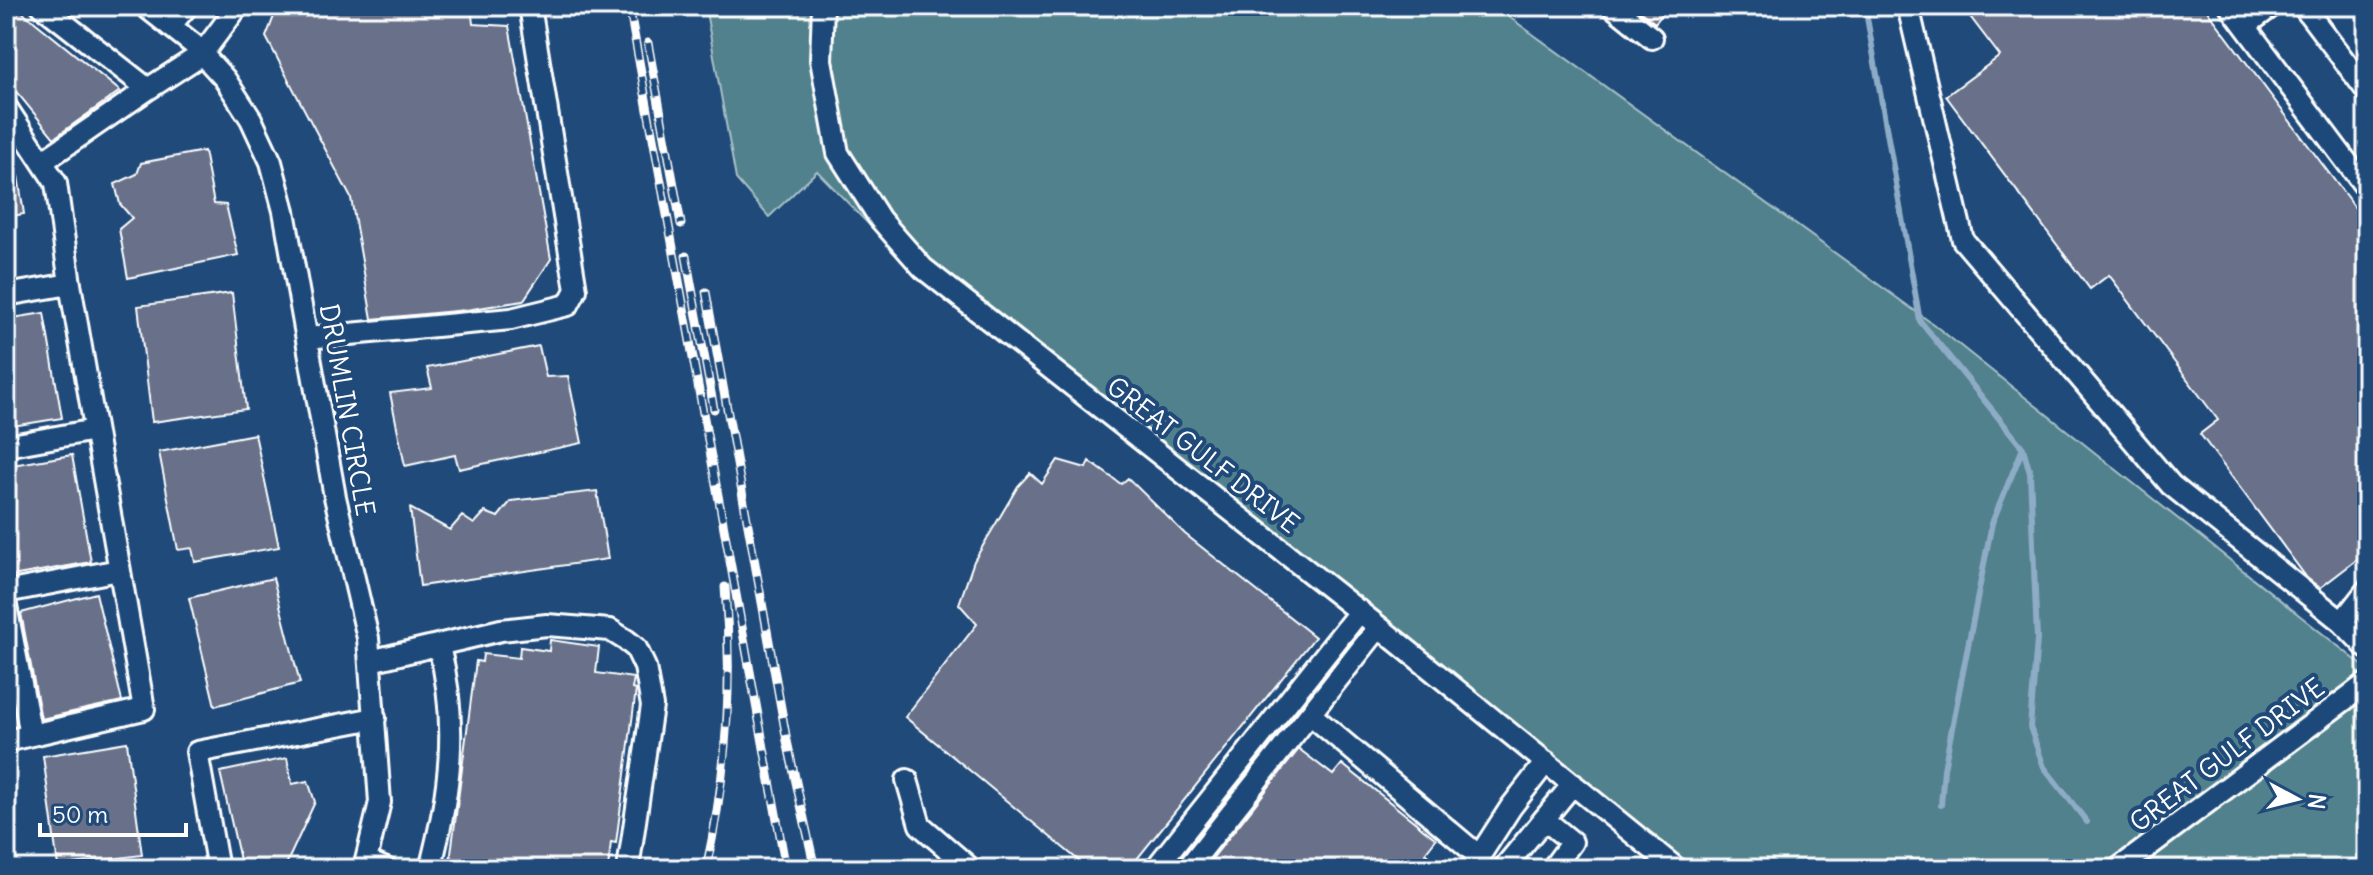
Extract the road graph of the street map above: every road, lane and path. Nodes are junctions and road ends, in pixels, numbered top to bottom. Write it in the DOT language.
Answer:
graph roads {
  1 [pos="42,6"];
  2 [pos="145,6"];
  3 [pos="187,6"];
  4 [pos="238,6"];
  5 [pos="530,6"];
  6 [pos="823,6"];
  7 [pos="1612,6"];
  8 [pos="1908,6"];
  9 [pos="2230,6"];
  10 [pos="2272,6"];
  11 [pos="2303,6"];
  12 [pos="170,26"];
  13 [pos="2245,26"];
  14 [pos="1652,38"];
  15 [pos="202,54"];
  16 [pos="148,89"];
  17 [pos="2367,91"];
  18 [pos="6,107"];
  19 [pos="42,162"];
  20 [pos="2367,189"];
  21 [pos="70,284"];
  22 [pos="6,295"];
  23 [pos="307,338"];
  24 [pos="95,430"];
  25 [pos="6,446"];
  26 [pos="119,570"];
  27 [pos="2367,590"];
  28 [pos="6,592"];
  29 [pos="6,606"];
  30 [pos="1360,611"];
  31 [pos="2342,622"];
  32 [pos="1379,627"];
  33 [pos="439,646"];
  34 [pos="2367,648"];
  35 [pos="370,661"];
  36 [pos="2367,683"];
  37 [pos="1310,714"];
  38 [pos="375,718"];
  39 [pos="31,735"];
  40 [pos="6,741"];
  41 [pos="1546,762"];
  42 [pos="907,780"];
  43 [pos="1573,784"];
  44 [pos="1544,819"];
  45 [pos="1476,863"];
  46 [pos="373,866"];
  47 [pos="218,869"];
  48 [pos="430,869"];
  49 [pos="628,869"];
  50 [pos="971,869"];
  51 [pos="1155,869"];
  52 [pos="1187,869"];
  53 [pos="1503,869"];
  54 [pos="1552,869"];
  55 [pos="1677,869"];
  56 [pos="2118,869"];
  1 -- 16 [label="street"];
  2 -- 12 [label="street, DRUMLIN CIRCLE"];
  3 -- 12 [label="street"];
  4 -- 15 [label="street"];
  5 -- 23 [label="street"];
  6 -- 30 [label="street, GREAT GULF DRIVE"];
  7 -- 14 [label="street"];
  8 -- 31 [label="street"];
  9 -- 13 [label="street"];
  10 -- 13 [label="street"];
  11 -- 17 [label="street"];
  12 -- 15 [label="street, DRUMLIN CIRCLE"];
  13 -- 20 [label="street"];
  15 -- 16 [label="street"];
  15 -- 23 [label="street, DRUMLIN CIRCLE"];
  16 -- 19 [label="street"];
  18 -- 19 [label="street"];
  19 -- 21 [label="street"];
  21 -- 22 [label="street"];
  21 -- 24 [label="street"];
  23 -- 35 [label="street, DRUMLIN CIRCLE"];
  24 -- 25 [label="street"];
  24 -- 26 [label="street"];
  26 -- 28 [label="street"];
  26 -- 39 [label="street"];
  27 -- 31 [label="street"];
  29 -- 39 [label="street"];
  30 -- 32 [label="street, GREAT GULF DRIVE"];
  30 -- 51 [label="street"];
  31 -- 34 [label="street"];
  32 -- 37 [label="street"];
  32 -- 41 [label="street, GREAT GULF DRIVE"];
  33 -- 35 [label="street"];
  33 -- 48 [label="street"];
  33 -- 49 [label="street"];
  35 -- 38 [label="street, DRUMLIN CIRCLE"];
  36 -- 56 [label="street, GREAT GULF DRIVE"];
  37 -- 45 [label="street"];
  37 -- 52 [label="street"];
  38 -- 46 [label="street, DRUMLIN CIRCLE"];
  38 -- 47 [label="street"];
  39 -- 40 [label="street"];
  41 -- 43 [label="street, GREAT GULF DRIVE"];
  41 -- 45 [label="street"];
  42 -- 50 [label="street"];
  43 -- 44 [label="street"];
  43 -- 55 [label="street, GREAT GULF DRIVE"];
  44 -- 53 [label="street"];
  44 -- 54 [label="street"];
}
